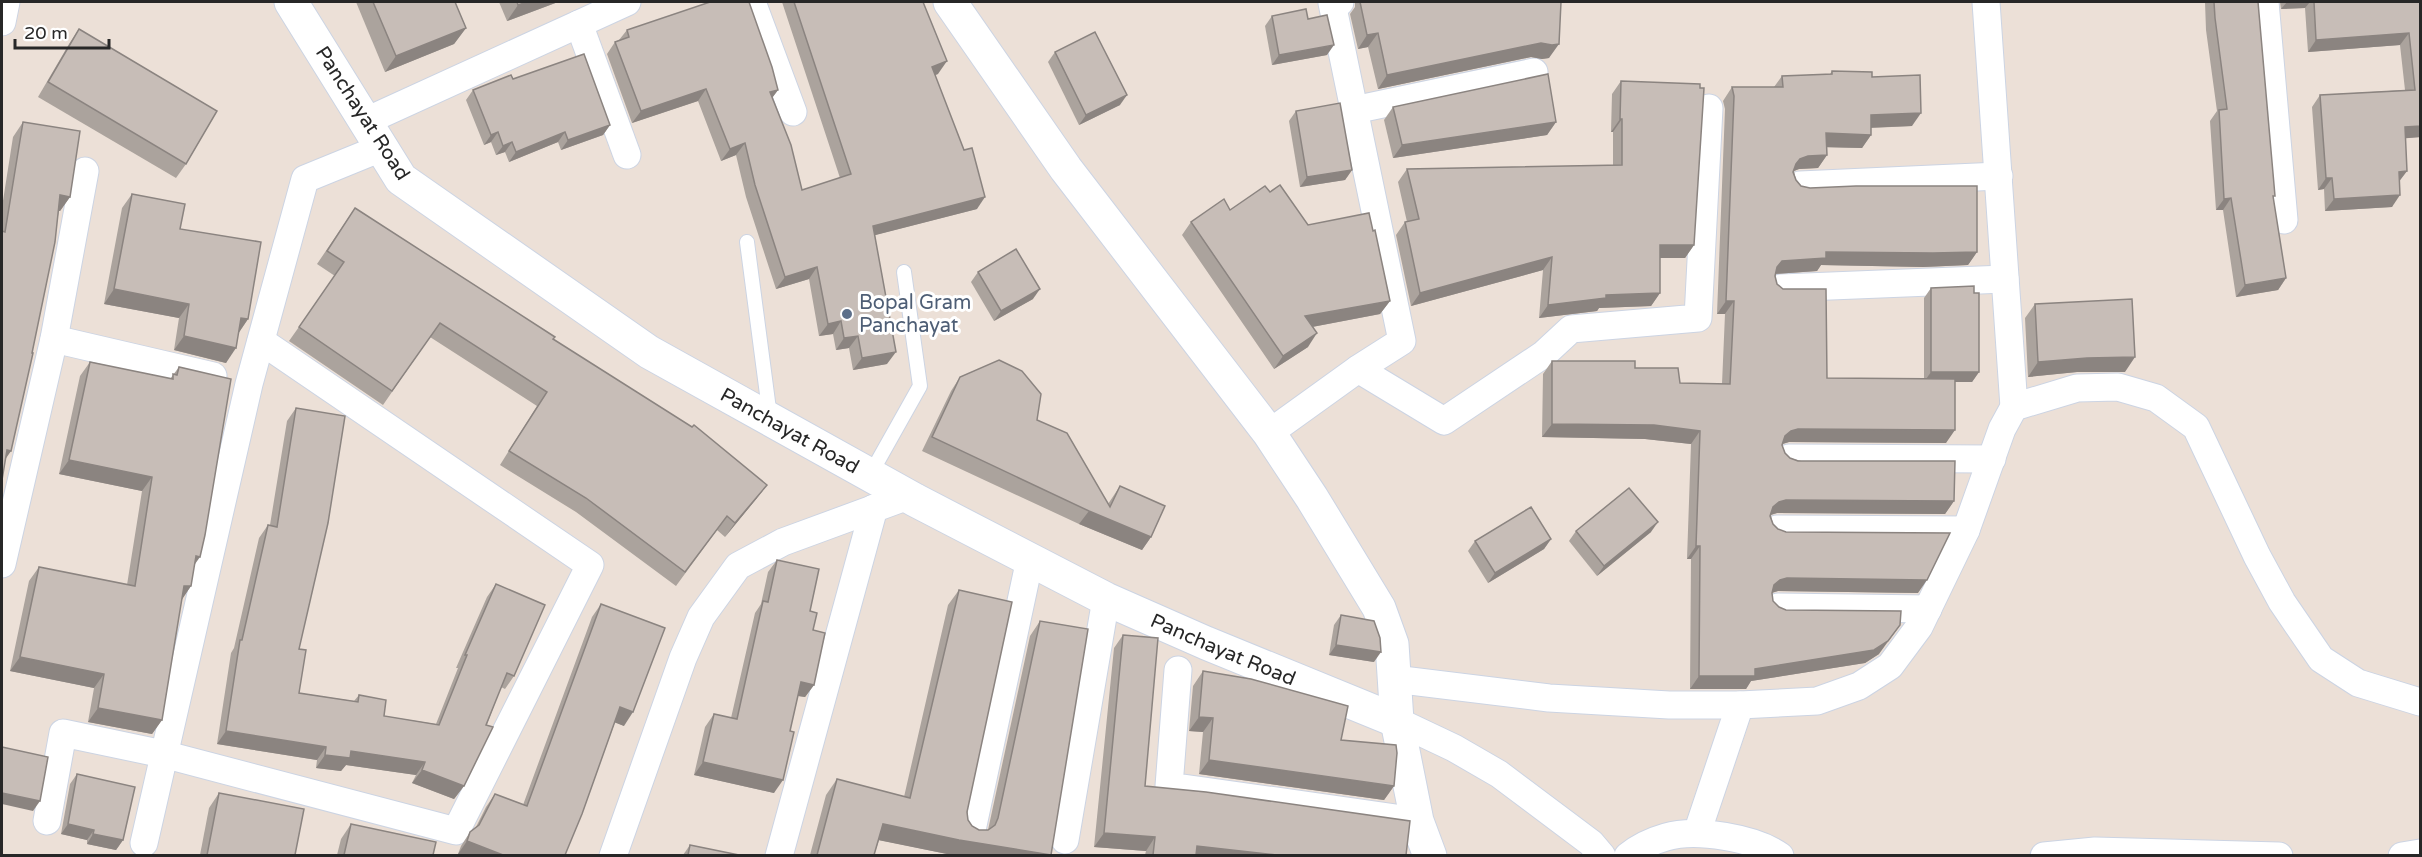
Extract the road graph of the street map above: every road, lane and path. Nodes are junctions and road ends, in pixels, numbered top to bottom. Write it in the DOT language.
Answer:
graph roads {
  1 [pos="6,2"];
  2 [pos="291,2"];
  3 [pos="627,2"];
  4 [pos="752,2"];
  5 [pos="950,2"];
  6 [pos="1341,2"];
  7 [pos="1986,2"];
  8 [pos="2265,2"];
  9 [pos="2,22"];
  10 [pos="579,24"];
  11 [pos="1534,72"];
  12 [pos="1708,108"];
  13 [pos="1354,110"];
  14 [pos="793,112"];
  15 [pos="373,135"];
  16 [pos="627,155"];
  17 [pos="85,171"];
  18 [pos="1999,176"];
  19 [pos="1800,185"];
  20 [pos="2284,220"];
  21 [pos="747,242"];
  22 [pos="904,272"];
  23 [pos="2006,279"];
  24 [pos="1781,288"];
  25 [pos="54,339"];
  26 [pos="261,341"];
  27 [pos="1358,369"];
  28 [pos="249,384"];
  29 [pos="2014,406"];
  30 [pos="771,420"];
  31 [pos="1269,433"];
  32 [pos="1789,458"];
  33 [pos="1992,459"];
  34 [pos="870,475"];
  35 [pos="908,496"];
  36 [pos="874,508"];
  37 [pos="1777,530"];
  38 [pos="1966,530"];
  39 [pos="1030,559"];
  40 [pos="2,564"];
  41 [pos="1106,599"];
  42 [pos="1778,607"];
  43 [pos="1928,609"];
  44 [pos="1178,670"];
  45 [pos="1394,679"];
  46 [pos="2421,702"];
  47 [pos="1740,705"];
  48 [pos="1397,721"];
  49 [pos="163,754"];
  50 [pos="47,821"];
  51 [pos="1417,821"];
  52 [pos="972,830"];
  53 [pos="1697,833"];
  54 [pos="1065,840"];
  55 [pos="144,843"];
  56 [pos="2421,853"];
  57 [pos="613,855"];
  58 [pos="779,855"];
  59 [pos="1431,855"];
  60 [pos="1602,855"];
  61 [pos="1628,855"];
  62 [pos="1780,855"];
  63 [pos="2044,855"];
  64 [pos="2279,855"];
  65 [pos="2402,855"];
  1 -- 9 [label="street"];
  2 -- 15 [label="street, Panchayat Road"];
  3 -- 10 [label="street"];
  4 -- 14 [label="street"];
  5 -- 31 [label="street"];
  6 -- 13 [label="street"];
  7 -- 18 [label="street"];
  8 -- 20 [label="street"];
  10 -- 15 [label="street"];
  10 -- 16 [label="street"];
  11 -- 13 [label="street"];
  12 -- 27 [label="street"];
  13 -- 27 [label="street"];
  15 -- 26 [label="street"];
  15 -- 30 [label="street, Panchayat Road"];
  17 -- 25 [label="street"];
  18 -- 19 [label="street"];
  18 -- 23 [label="street"];
  21 -- 30 [label="lane"];
  22 -- 34 [label="lane"];
  23 -- 24 [label="street"];
  23 -- 29 [label="street"];
  25 -- 28 [label="street"];
  25 -- 40 [label="street"];
  26 -- 28 [label="street"];
  26 -- 49 [label="street"];
  27 -- 31 [label="street"];
  28 -- 49 [label="street"];
  29 -- 33 [label="street"];
  29 -- 46 [label="street"];
  30 -- 34 [label="street, Panchayat Road"];
  31 -- 45 [label="street"];
  32 -- 33 [label="street"];
  33 -- 38 [label="street"];
  34 -- 35 [label="street, Panchayat Road"];
  35 -- 36 [label="street"];
  35 -- 39 [label="street, Panchayat Road"];
  36 -- 57 [label="street"];
  36 -- 58 [label="street"];
  37 -- 38 [label="street"];
  38 -- 43 [label="street"];
  39 -- 41 [label="street, Panchayat Road"];
  39 -- 52 [label="street"];
  41 -- 48 [label="street, Panchayat Road"];
  41 -- 54 [label="street"];
  42 -- 43 [label="street"];
  43 -- 47 [label="street"];
  44 -- 51 [label="street"];
  45 -- 47 [label="street"];
  45 -- 48 [label="street"];
  47 -- 53 [label="street"];
  48 -- 51 [label="street"];
  48 -- 60 [label="street"];
  49 -- 50 [label="street"];
  49 -- 55 [label="street"];
  51 -- 59 [label="street"];
  53 -- 61 [label="street"];
  53 -- 62 [label="street"];
  56 -- 65 [label="street"];
  63 -- 64 [label="street"];
}
